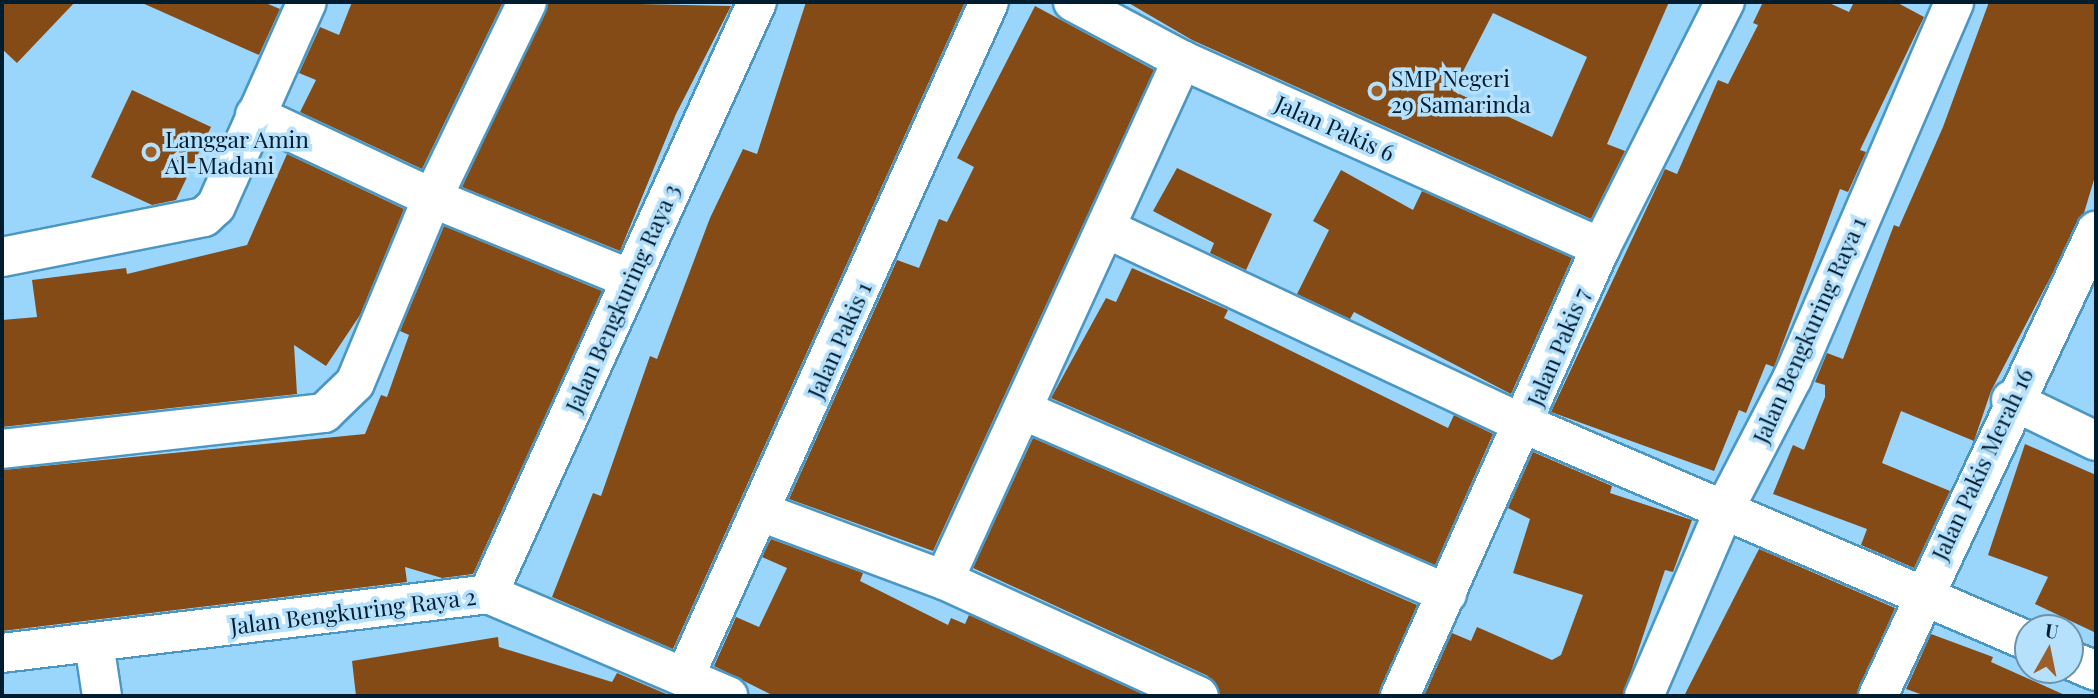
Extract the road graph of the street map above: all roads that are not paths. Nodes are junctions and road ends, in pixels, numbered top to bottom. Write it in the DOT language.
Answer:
graph roads {
  1 [pos="307,2"];
  2 [pos="527,2"];
  3 [pos="758,2"];
  4 [pos="989,2"];
  5 [pos="1073,2"];
  6 [pos="1725,2"];
  7 [pos="1954,2"];
  8 [pos="1182,60"];
  9 [pos="255,115"];
  10 [pos="432,198"];
  11 [pos="1107,229"];
  12 [pos="2096,231"];
  13 [pos="1601,247"];
  14 [pos="2,257"];
  15 [pos="630,279"];
  16 [pos="2011,400"];
  17 [pos="1025,411"];
  18 [pos="1524,424"];
  19 [pos="2096,441"];
  20 [pos="2,449"];
  21 [pos="1725,508"];
  22 [pos="761,512"];
  23 [pos="944,580"];
  24 [pos="488,594"];
  25 [pos="1447,594"];
  26 [pos="1922,595"];
  27 [pos="2014,635"];
  28 [pos="94,643"];
  29 [pos="2,653"];
  30 [pos="685,676"];
  31 [pos="102,696"];
  32 [pos="728,696"];
  33 [pos="1199,696"];
  34 [pos="1400,696"];
  35 [pos="1644,696"];
  36 [pos="1878,696"];
  1 -- 9 [label="street"];
  2 -- 10 [label="street"];
  3 -- 15 [label="street, Jalan Bengkuring Raya 3"];
  4 -- 22 [label="street, Jalan Pakis 1"];
  5 -- 8 [label="street, Jalan Pakis 6"];
  6 -- 13 [label="street, Jalan Pakis 7"];
  7 -- 21 [label="street, Jalan Bengkuring Raya 1"];
  8 -- 11 [label="street"];
  8 -- 13 [label="street, Jalan Pakis 6"];
  9 -- 10 [label="street"];
  9 -- 14 [label="street"];
  10 -- 15 [label="street"];
  10 -- 20 [label="street"];
  11 -- 17 [label="street"];
  11 -- 18 [label="street"];
  12 -- 16 [label="street, Jalan Pakis Merah 16"];
  13 -- 18 [label="street, Jalan Pakis 7"];
  15 -- 24 [label="street, Jalan Bengkuring Raya 3"];
  16 -- 19 [label="street"];
  16 -- 26 [label="street, Jalan Pakis Merah 16"];
  17 -- 23 [label="street"];
  17 -- 25 [label="street"];
  18 -- 21 [label="street"];
  18 -- 25 [label="street, Jalan Pakis 7"];
  21 -- 26 [label="street"];
  21 -- 35 [label="street, Jalan Bengkuring Raya 1"];
  22 -- 23 [label="street"];
  22 -- 30 [label="street, Jalan Pakis 1"];
  23 -- 33 [label="street"];
  24 -- 28 [label="street, Jalan Bengkuring Raya 2"];
  24 -- 30 [label="street, Jalan Bengkuring Raya 2"];
  25 -- 34 [label="street, Jalan Pakis 7"];
  26 -- 27 [label="street"];
  26 -- 36 [label="street, Jalan Pakis Merah 16"];
  28 -- 29 [label="street, Jalan Bengkuring Raya 2"];
  28 -- 31 [label="street"];
  30 -- 32 [label="street, Jalan Bengkuring Raya 2"];
}
